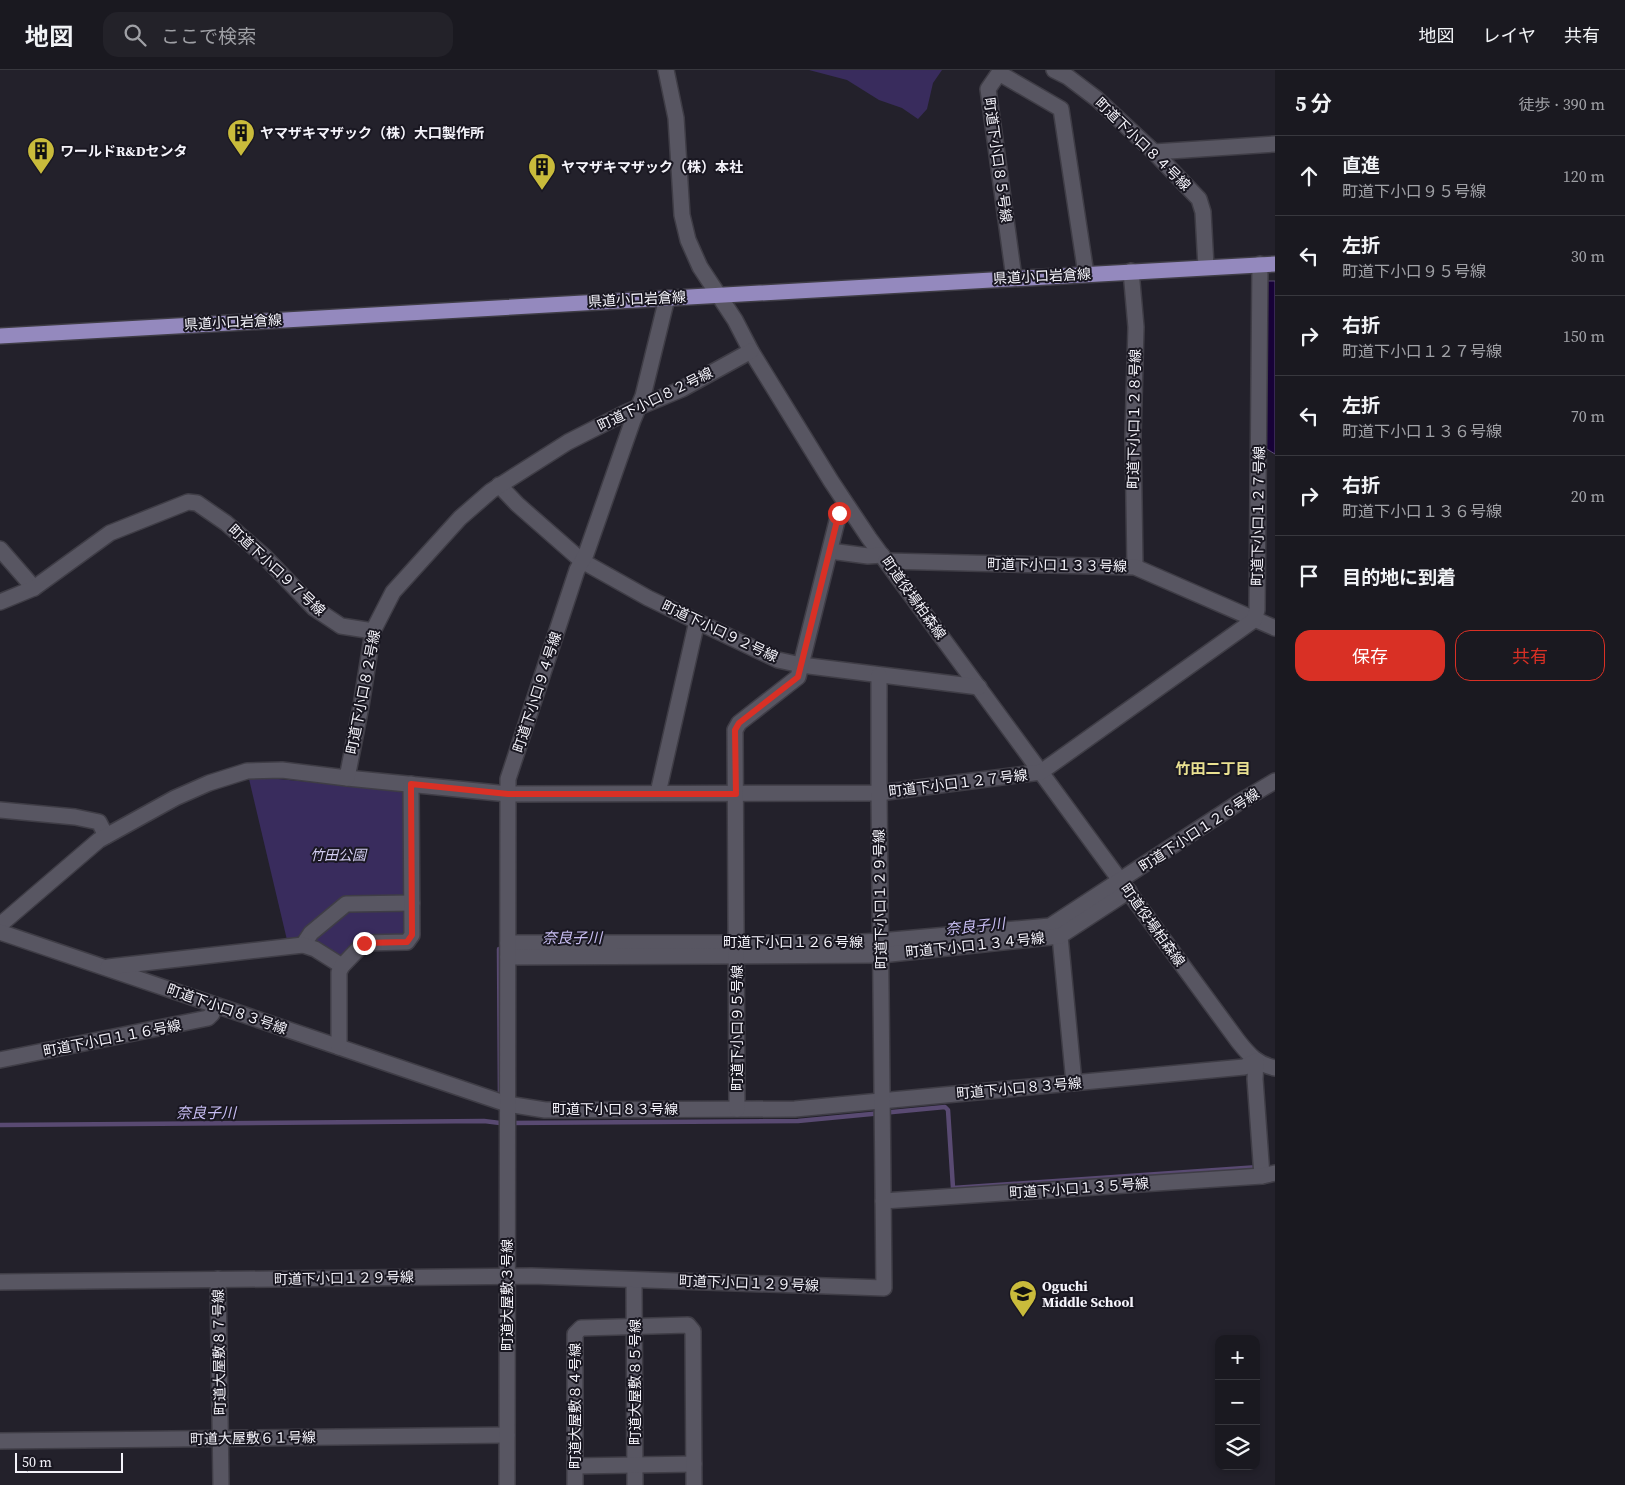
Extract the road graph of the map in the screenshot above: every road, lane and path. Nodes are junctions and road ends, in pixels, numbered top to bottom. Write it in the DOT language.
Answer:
graph roads {
  1 [pos="666,70"];
  2 [pos="1054,70"];
  3 [pos="1068,74"];
  4 [pos="1275,144"];
  5 [pos="1154,152"];
  6 [pos="1267,264"];
  7 [pos="1206,267"];
  8 [pos="1131,271"];
  9 [pos="1086,274"];
  10 [pos="1014,278"];
  11 [pos="718,294"];
  12 [pos="667,298"];
  13 [pos="0,336"];
  14 [pos="751,351"];
  15 [pos="639,407"];
  16 [pos="499,485"];
  17 [pos="848,507"];
  18 [pos="0,549"];
  19 [pos="830,551"];
  20 [pos="884,558"];
  21 [pos="582,561"];
  22 [pos="1135,567"];
  23 [pos="34,588"];
  24 [pos="0,602"];
  25 [pos="1254,620"];
  26 [pos="697,621"];
  27 [pos="1275,628"];
  28 [pos="373,631"];
  29 [pos="801,665"];
  30 [pos="879,675"];
  31 [pos="979,687"];
  32 [pos="1041,772"];
  33 [pos="347,778"];
  34 [pos="1275,781"];
  35 [pos="411,784"];
  36 [pos="658,793"];
  37 [pos="879,793"];
  38 [pos="508,794"];
  39 [pos="736,794"];
  40 [pos="0,810"];
  41 [pos="106,836"];
  42 [pos="1125,886"];
  43 [pos="412,903"];
  44 [pos="0,925"];
  45 [pos="0,932"];
  46 [pos="1060,936"];
  47 [pos="303,945"];
  48 [pos="880,948"];
  49 [pos="508,950"];
  50 [pos="737,950"];
  51 [pos="342,966"];
  52 [pos="104,968"];
  53 [pos="215,1005"];
  54 [pos="339,1047"];
  55 [pos="0,1060"];
  56 [pos="1256,1061"];
  57 [pos="1275,1068"];
  58 [pos="1074,1083"];
  59 [pos="882,1101"];
  60 [pos="507,1104"];
  61 [pos="737,1109"];
  62 [pos="1268,1174"];
  63 [pos="883,1201"];
  64 [pos="507,1276"];
  65 [pos="218,1279"];
  66 [pos="634,1280"];
  67 [pos="0,1282"];
  68 [pos="634,1326"];
  69 [pos="507,1435"];
  70 [pos="220,1438"];
  71 [pos="0,1441"];
  72 [pos="694,1464"];
  73 [pos="635,1465"];
  74 [pos="575,1466"];
  75 [pos="221,1485"];
  76 [pos="507,1485"];
  77 [pos="575,1485"];
  78 [pos="635,1485"];
  79 [pos="694,1485"];
  1 -- 11 [label="street, 町道役場柏森線"];
  2 -- 3 [label="street, 町道下小口８４号線"];
  3 -- 5 [label="street, 町道下小口８４号線"];
  4 -- 5 [label="street"];
  5 -- 7 [label="street, 町道下小口８４号線"];
  6 -- 7 [label="main road, 県道小口岩倉線"];
  6 -- 25 [label="street, 町道下小口１２７号線"];
  7 -- 8 [label="main road, 県道小口岩倉線"];
  8 -- 9 [label="main road, 県道小口岩倉線"];
  8 -- 22 [label="street, 町道下小口１２８号線"];
  9 -- 10 [label="main road, 県道小口岩倉線"];
  9 -- 10 [label="street, 町道下小口８５号線"];
  10 -- 11 [label="main road, 県道小口岩倉線"];
  11 -- 12 [label="main road, 県道小口岩倉線"];
  11 -- 14 [label="street, 町道役場柏森線"];
  12 -- 13 [label="main road, 県道小口岩倉線"];
  12 -- 15 [label="street, 町道下小口９４号線"];
  14 -- 15 [label="street, 町道下小口８２号線"];
  14 -- 17 [label="street, 町道役場柏森線"];
  15 -- 16 [label="street, 町道下小口８２号線"];
  15 -- 21 [label="street, 町道下小口９４号線"];
  16 -- 21 [label="street, 町道下小口９２号線"];
  16 -- 28 [label="street, 町道下小口８２号線"];
  17 -- 19 [label="street, 町道下小口９５号線"];
  17 -- 20 [label="street, 町道役場柏森線"];
  18 -- 23 [label="street"];
  19 -- 20 [label="street, 町道下小口１３３号線"];
  19 -- 29 [label="street, 町道下小口９５号線"];
  20 -- 22 [label="street, 町道下小口１３３号線"];
  20 -- 31 [label="street, 町道役場柏森線"];
  21 -- 26 [label="street, 町道下小口９２号線"];
  21 -- 38 [label="street, 町道下小口９４号線"];
  22 -- 25 [label="street, 町道下小口１３３号線"];
  23 -- 24 [label="street, 町道下小口９７号線"];
  23 -- 28 [label="street, 町道下小口９７号線"];
  25 -- 27 [label="street, 町道下小口１３３号線"];
  25 -- 32 [label="street, 町道下小口１２７号線"];
  26 -- 29 [label="street, 町道下小口９２号線"];
  26 -- 36 [label="street"];
  28 -- 33 [label="street, 町道下小口８２号線"];
  29 -- 30 [label="street, 町道下小口９２号線"];
  29 -- 39 [label="street, 町道下小口９５号線"];
  30 -- 31 [label="street, 町道下小口９２号線"];
  30 -- 37 [label="street, 町道下小口１２９号線"];
  31 -- 32 [label="street, 町道役場柏森線"];
  32 -- 37 [label="street, 町道下小口１２７号線"];
  32 -- 42 [label="street, 町道役場柏森線"];
  33 -- 35 [label="street, 町道下小口１２７号線"];
  33 -- 41 [label="street"];
  34 -- 42 [label="street, 町道下小口１２６号線"];
  35 -- 38 [label="street, 町道下小口１２７号線"];
  35 -- 43 [label="street"];
  36 -- 38 [label="street, 町道下小口１２７号線"];
  36 -- 39 [label="street, 町道下小口１２７号線"];
  37 -- 39 [label="street, 町道下小口１２７号線"];
  37 -- 48 [label="street, 町道下小口１２９号線"];
  38 -- 49 [label="street, 町道下小口９４号線"];
  39 -- 50 [label="street, 町道下小口９５号線"];
  40 -- 41 [label="street"];
  41 -- 44 [label="street"];
  42 -- 46 [label="street, 町道下小口１３４号線"];
  42 -- 48 [label="street, 町道下小口１２６号線"];
  42 -- 56 [label="street, 町道役場柏森線"];
  43 -- 47 [label="street"];
  43 -- 51 [label="street"];
  45 -- 52 [label="street, 町道下小口８３号線"];
  46 -- 48 [label="street, 町道下小口１３４号線"];
  46 -- 58 [label="street"];
  47 -- 51 [label="street"];
  47 -- 52 [label="street"];
  48 -- 50 [label="street, 町道下小口１３４号線"];
  48 -- 59 [label="street, 町道下小口１２９号線"];
  49 -- 50 [label="street, 町道下小口１２６号線"];
  49 -- 60 [label="street, 町道下小口９４号線"];
  50 -- 61 [label="street, 町道下小口９５号線"];
  51 -- 54 [label="street"];
  52 -- 53 [label="street, 町道下小口８３号線"];
  53 -- 54 [label="street, 町道下小口８３号線"];
  53 -- 55 [label="street, 町道下小口１１６号線"];
  54 -- 60 [label="street, 町道下小口８３号線"];
  56 -- 57 [label="street, 町道役場柏森線"];
  56 -- 58 [label="street, 町道下小口８３号線"];
  56 -- 62 [label="street"];
  58 -- 59 [label="street, 町道下小口８３号線"];
  59 -- 61 [label="street, 町道下小口８３号線"];
  59 -- 63 [label="street, 町道下小口１２９号線"];
  60 -- 61 [label="street, 町道下小口８３号線"];
  60 -- 64 [label="street, 町道大屋敷３号線"];
  62 -- 63 [label="street, 町道下小口１３５号線"];
  63 -- 66 [label="street, 町道下小口１２９号線"];
  64 -- 65 [label="street, 町道下小口１２９号線"];
  64 -- 66 [label="street, 町道下小口１２９号線"];
  64 -- 69 [label="street, 町道大屋敷３号線"];
  65 -- 67 [label="street, 町道下小口１２９号線"];
  65 -- 70 [label="street, 町道大屋敷８７号線"];
  66 -- 68 [label="street, 町道大屋敷８５号線"];
  68 -- 72 [label="street, 町道大屋敷８４号線"];
  68 -- 73 [label="street, 町道大屋敷８５号線"];
  68 -- 74 [label="street, 町道大屋敷８４号線"];
  69 -- 70 [label="street, 町道大屋敷６１号線"];
  69 -- 76 [label="street, 町道大屋敷３号線"];
  70 -- 71 [label="street, 町道大屋敷６１号線"];
  70 -- 75 [label="street, 町道大屋敷８７号線"];
  72 -- 73 [label="street"];
  72 -- 79 [label="street, 町道大屋敷８４号線"];
  73 -- 74 [label="street"];
  73 -- 78 [label="street, 町道大屋敷８５号線"];
  74 -- 77 [label="street, 町道大屋敷８４号線"];
}
